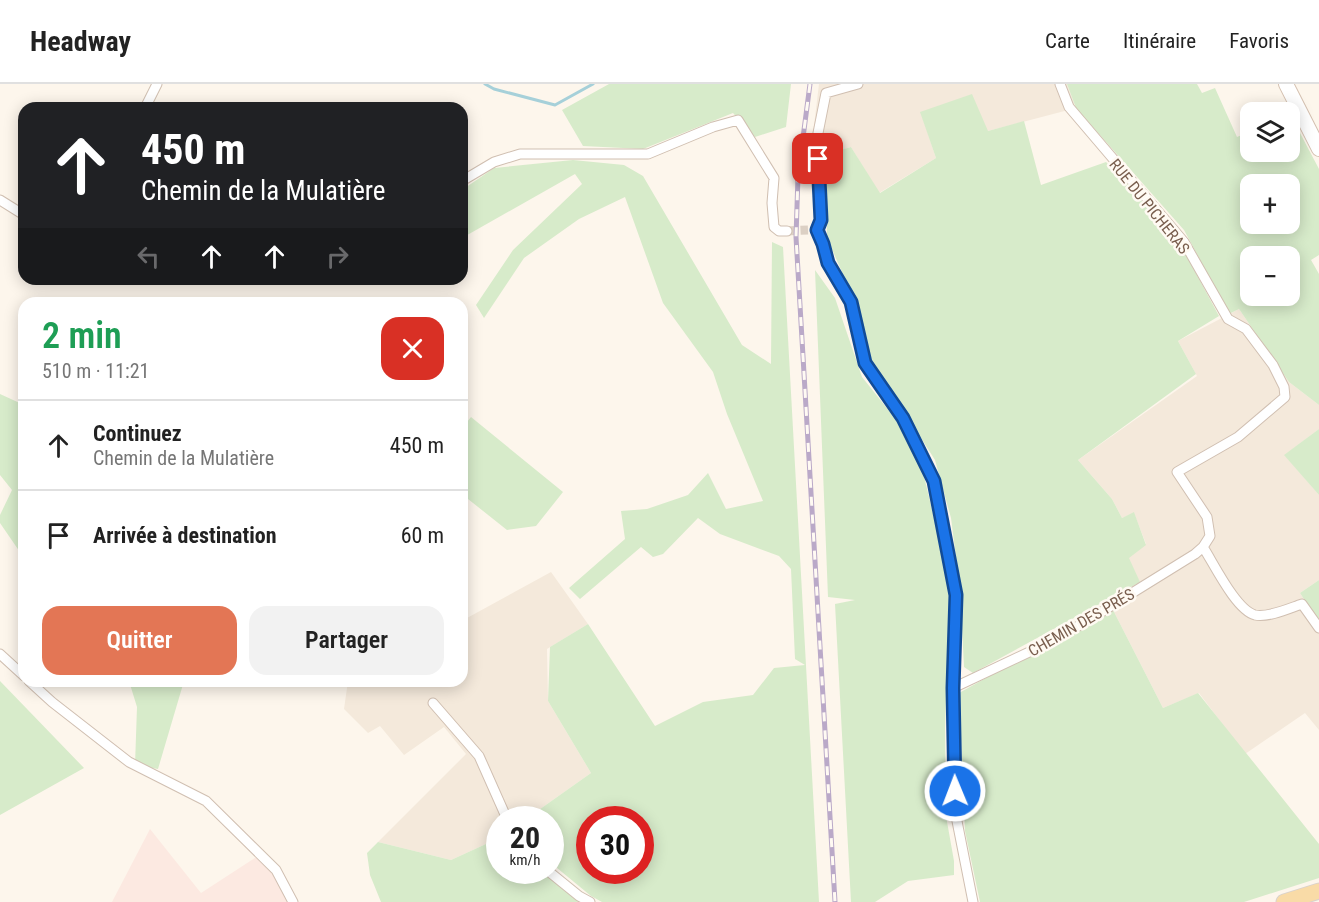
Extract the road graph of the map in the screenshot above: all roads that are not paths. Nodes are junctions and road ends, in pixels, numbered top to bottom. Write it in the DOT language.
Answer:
graph roads {
  1 [pos="157,84"];
  2 [pos="858,84"];
  3 [pos="1060,84"];
  4 [pos="1286,84"];
  5 [pos="149,102"];
  6 [pos="1319,149"];
  7 [pos="468,177"];
  8 [pos="0,200"];
  9 [pos="18,211"];
  10 [pos="787,231"];
  11 [pos="1203,547"];
  12 [pos="1319,628"];
  13 [pos="0,654"];
  14 [pos="18,670"];
  15 [pos="36,687"];
  16 [pos="953,688"];
  17 [pos="433,703"];
  18 [pos="501,806"];
  19 [pos="564,884"];
  20 [pos="1319,891"];
  21 [pos="293,902"];
  22 [pos="590,902"];
  23 [pos="973,902"];
  24 [pos="1284,902"];
  1 -- 5 [label="street"];
  2 -- 16 [label="street"];
  3 -- 11 [label="street, RUE DU PICHERAS"];
  4 -- 6 [label="main road"];
  7 -- 10 [label="street"];
  8 -- 9 [label="street"];
  11 -- 12 [label="street"];
  11 -- 16 [label="street, CHEMIN DES PRÉS"];
  13 -- 14 [label="street"];
  15 -- 21 [label="street"];
  16 -- 23 [label="street"];
  17 -- 18 [label="street"];
  19 -- 22 [label="street"];
  20 -- 24 [label="main road"];
}
